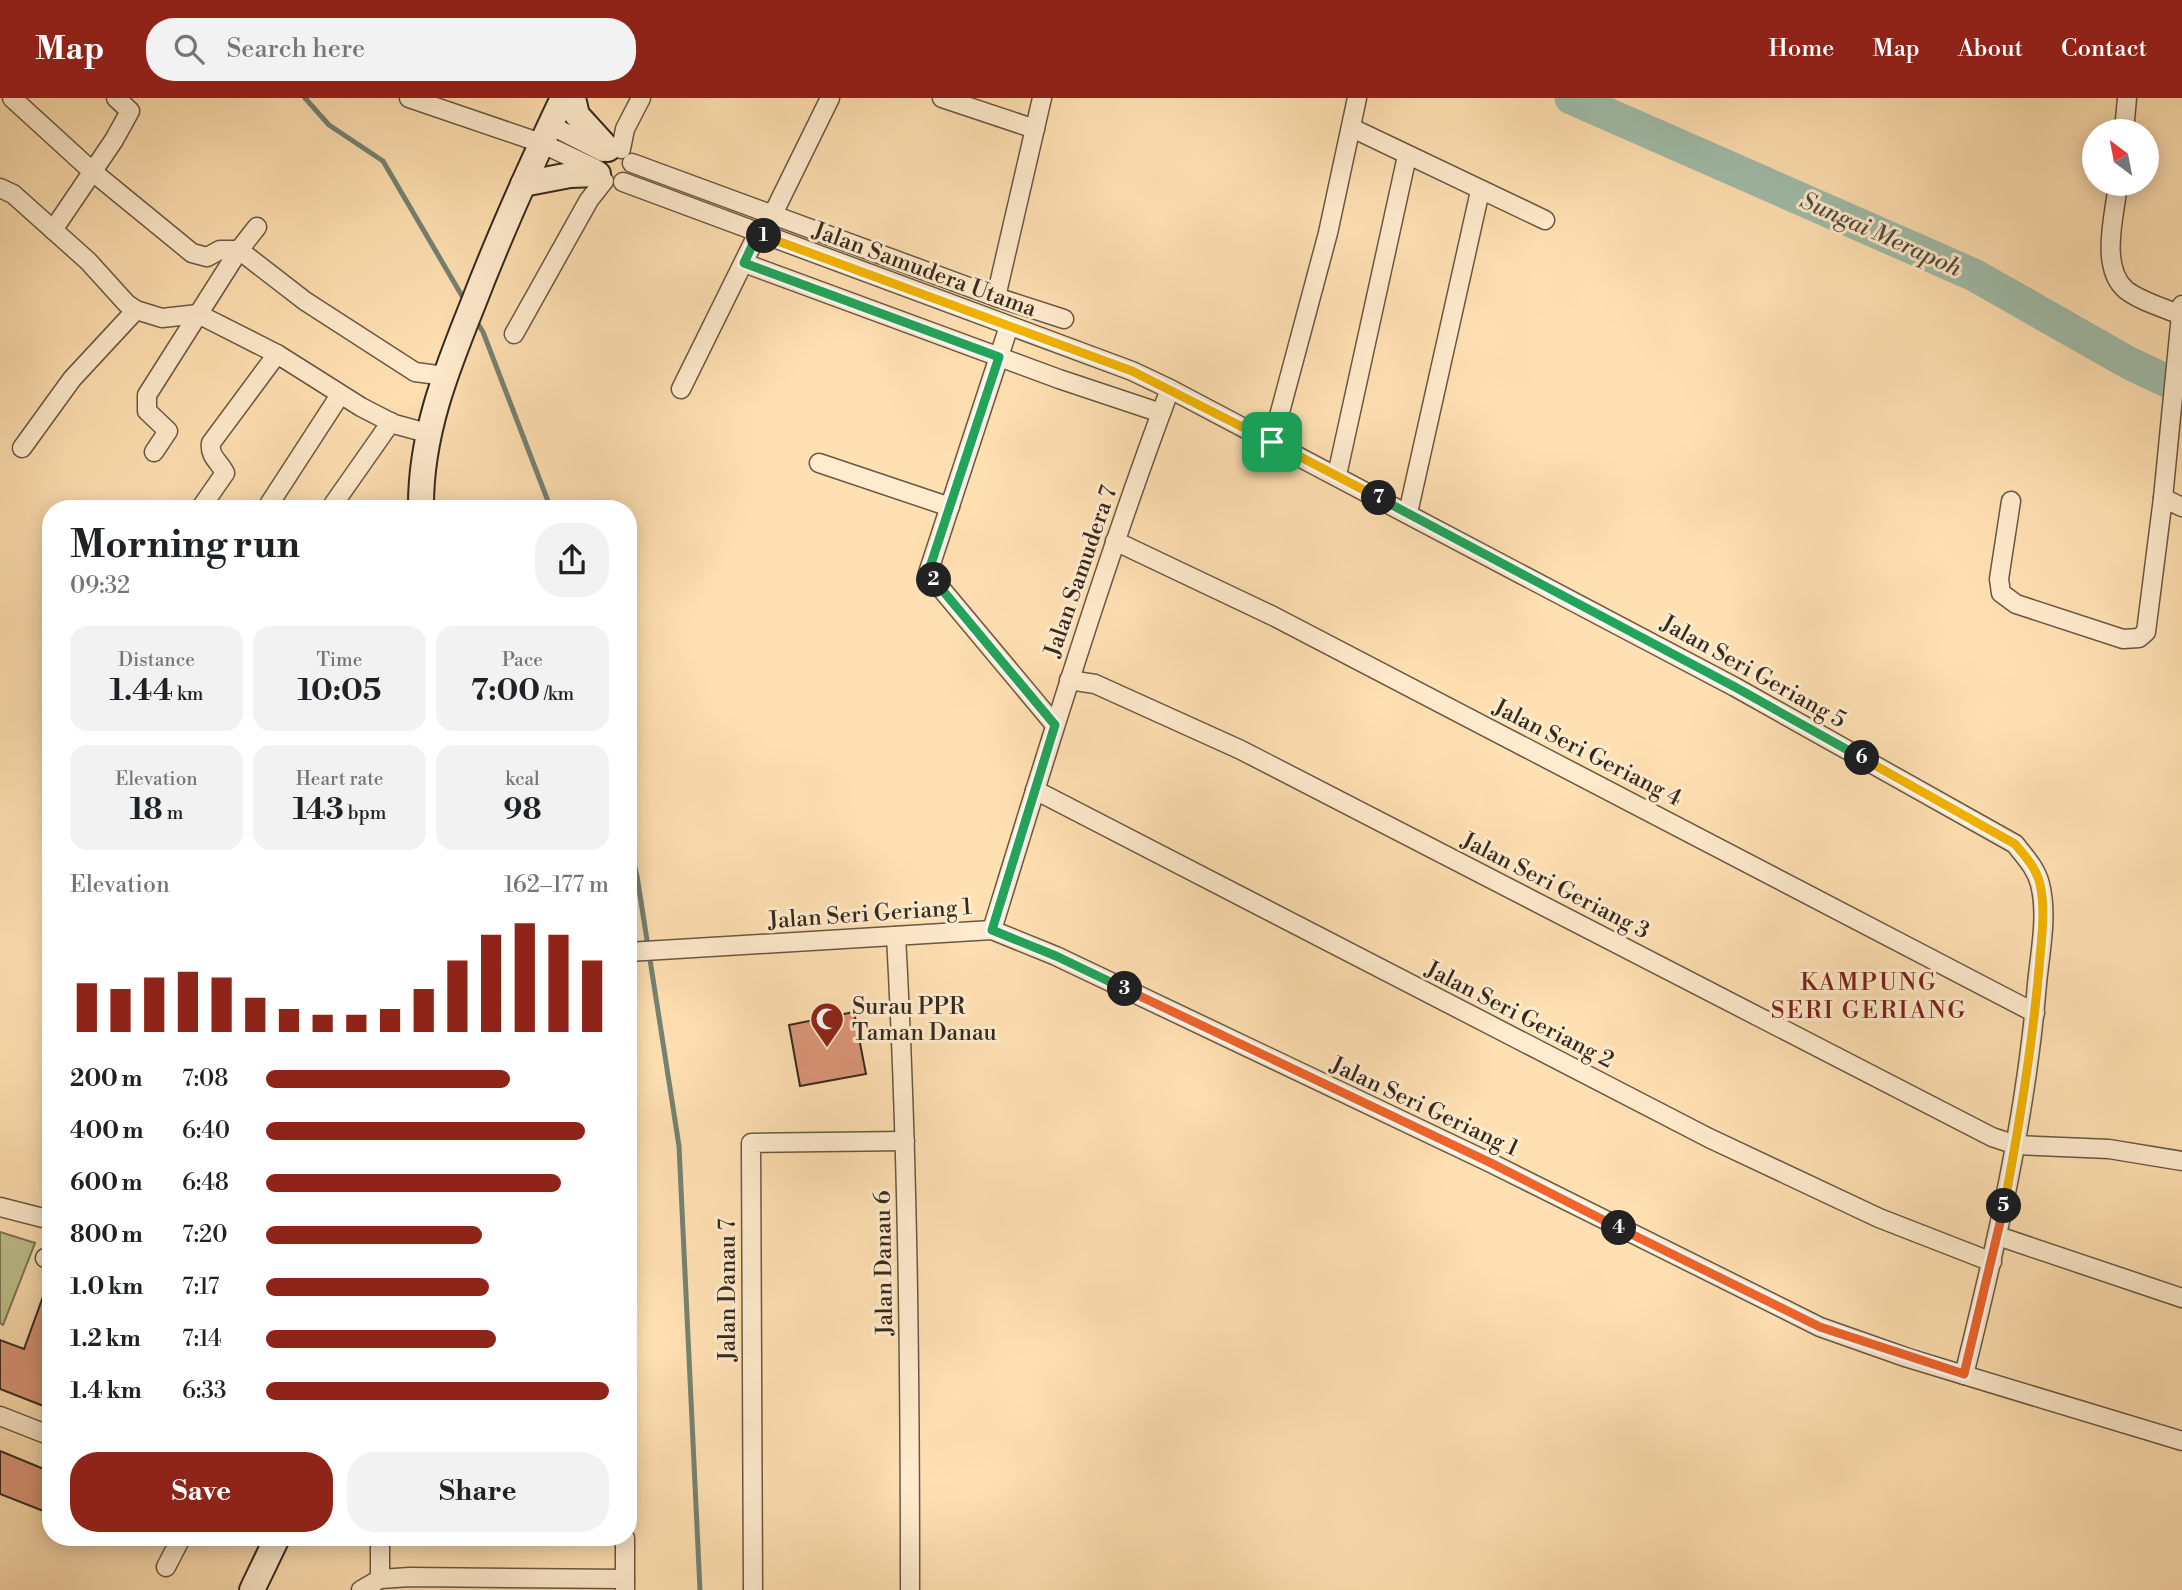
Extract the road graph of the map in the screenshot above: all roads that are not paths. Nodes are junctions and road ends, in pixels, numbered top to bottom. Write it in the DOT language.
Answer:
graph roads {
  1 [pos="12,98"];
  2 [pos="116,98"];
  3 [pos="409,98"];
  4 [pos="563,98"];
  5 [pos="573,98"];
  6 [pos="641,98"];
  7 [pos="830,98"];
  8 [pos="942,98"];
  9 [pos="1042,98"];
  10 [pos="1357,98"];
  11 [pos="2127,98"];
  12 [pos="2125,119"];
  13 [pos="1352,128"];
  14 [pos="1035,129"];
  15 [pos="546,134"];
  16 [pos="1408,156"];
  17 [pos="609,162"];
  18 [pos="93,172"];
  19 [pos="523,184"];
  20 [pos="0,188"];
  21 [pos="1480,191"];
  22 [pos="2117,196"];
  23 [pos="773,214"];
  24 [pos="1545,220"];
  25 [pos="257,227"];
  26 [pos="53,230"];
  27 [pos="758,233"];
  28 [pos="239,250"];
  29 [pos="744,263"];
  30 [pos="996,297"];
  31 [pos="136,310"];
  32 [pos="2182,310"];
  33 [pos="198,314"];
  34 [pos="1064,319"];
  35 [pos="1009,326"];
  36 [pos="514,334"];
  37 [pos="277,354"];
  38 [pos="999,357"];
  39 [pos="445,376"];
  40 [pos="681,389"];
  41 [pos="1170,389"];
  42 [pos="340,395"];
  43 [pos="1161,413"];
  44 [pos="391,422"];
  45 [pos="427,433"];
  46 [pos="1272,442"];
  47 [pos="22,447"];
  48 [pos="154,452"];
  49 [pos="819,463"];
  50 [pos="1337,475"];
  51 [pos="2163,498"];
  52 [pos="206,500"];
  53 [pos="272,500"];
  54 [pos="336,500"];
  55 [pos="421,500"];
  56 [pos="2011,500"];
  57 [pos="950,507"];
  58 [pos="2182,507"];
  59 [pos="1408,513"];
  60 [pos="1115,541"];
  61 [pos="1069,680"];
  62 [pos="1055,725"];
  63 [pos="1035,790"];
  64 [pos="992,930"];
  65 [pos="896,936"];
  66 [pos="637,951"];
  67 [pos="2035,1013"];
  68 [pos="905,1141"];
  69 [pos="2016,1145"];
  70 [pos="2182,1161"];
  71 [pos="0,1207"];
  72 [pos="42,1218"];
  73 [pos="1998,1236"];
  74 [pos="1992,1262"];
  75 [pos="2182,1298"];
  76 [pos="1964,1374"];
  77 [pos="0,1416"];
  78 [pos="42,1432"];
  79 [pos="2182,1441"];
  80 [pos="177,1546"];
  81 [pos="273,1546"];
  82 [pos="380,1546"];
  83 [pos="625,1546"];
  84 [pos="166,1567"];
  85 [pos="380,1579"];
  86 [pos="473,1584"];
  87 [pos="625,1584"];
  88 [pos="252,1590"];
  89 [pos="361,1590"];
  90 [pos="753,1590"];
  91 [pos="910,1590"];
  1 -- 18 [label="street"];
  2 -- 18 [label="street"];
  3 -- 15 [label="street, Jalan Samudera Utama"];
  4 -- 15 [label="street"];
  5 -- 17 [label="street"];
  6 -- 17 [label="street"];
  7 -- 23 [label="street"];
  8 -- 14 [label="street"];
  9 -- 14 [label="street"];
  10 -- 13 [label="street"];
  11 -- 12 [label="street"];
  13 -- 16 [label="street"];
  13 -- 46 [label="street"];
  14 -- 30 [label="street"];
  15 -- 17 [label="street, Jalan Samudera Utama"];
  15 -- 19 [label="street"];
  16 -- 21 [label="street"];
  16 -- 50 [label="street"];
  17 -- 19 [label="street"];
  17 -- 23 [label="street, Jalan Samudera Utama"];
  17 -- 27 [label="street, Jalan Samudera Utama"];
  17 -- 36 [label="street"];
  18 -- 26 [label="street"];
  18 -- 28 [label="street"];
  19 -- 39 [label="street"];
  20 -- 26 [label="street"];
  21 -- 24 [label="street"];
  21 -- 59 [label="street"];
  22 -- 32 [label="street"];
  23 -- 30 [label="street, Jalan Samudera Utama"];
  25 -- 28 [label="street"];
  26 -- 31 [label="street"];
  27 -- 29 [label="street"];
  27 -- 35 [label="street, Jalan Samudera Utama"];
  28 -- 33 [label="street"];
  28 -- 39 [label="street"];
  29 -- 38 [label="street"];
  29 -- 40 [label="street"];
  30 -- 34 [label="street, Jalan Samudera Utama"];
  31 -- 33 [label="street"];
  31 -- 47 [label="street"];
  32 -- 51 [label="street"];
  33 -- 37 [label="street"];
  33 -- 48 [label="street"];
  35 -- 38 [label="street"];
  35 -- 41 [label="street, Jalan Samudera Utama"];
  37 -- 42 [label="street"];
  37 -- 52 [label="street"];
  38 -- 43 [label="street"];
  38 -- 57 [label="street"];
  39 -- 45 [label="street"];
  41 -- 43 [label="street, Jalan Samudera 7"];
  41 -- 46 [label="street, Jalan Seri Geriang 5"];
  42 -- 44 [label="street"];
  42 -- 53 [label="street"];
  43 -- 60 [label="street, Jalan Samudera 7"];
  44 -- 45 [label="street"];
  44 -- 54 [label="street"];
  45 -- 55 [label="street"];
  46 -- 50 [label="street, Jalan Seri Geriang 5"];
  49 -- 57 [label="street"];
  50 -- 59 [label="street, Jalan Seri Geriang 5"];
  51 -- 56 [label="street"];
  51 -- 58 [label="street"];
  57 -- 62 [label="street"];
  59 -- 67 [label="street, Jalan Seri Geriang 5"];
  60 -- 61 [label="street, Jalan Samudera 7"];
  60 -- 67 [label="street, Jalan Seri Geriang 4"];
  61 -- 62 [label="street, Jalan Samudera 7"];
  61 -- 69 [label="street, Jalan Seri Geriang 3"];
  62 -- 63 [label="street, Jalan Samudera 7"];
  63 -- 64 [label="street, Jalan Samudera 7"];
  63 -- 74 [label="street, Jalan Seri Geriang 2"];
  64 -- 65 [label="street, Jalan Seri Geriang 1"];
  64 -- 76 [label="street, Jalan Seri Geriang 1"];
  65 -- 66 [label="street, Jalan Seri Geriang 1"];
  65 -- 68 [label="street, Jalan Danau 6"];
  67 -- 69 [label="street, Jalan Seri Geriang 5"];
  68 -- 90 [label="street, Jalan Danau 7"];
  68 -- 91 [label="street, Jalan Danau 6"];
  69 -- 70 [label="street, Jalan Seri Geriang 3"];
  69 -- 73 [label="street, Jalan Seri Geriang 5"];
  71 -- 72 [label="street"];
  73 -- 74 [label="street, Jalan Seri Geriang 5"];
  73 -- 75 [label="street"];
  74 -- 76 [label="street, Jalan Seri Geriang 5"];
  76 -- 79 [label="street, Jalan Seri Geriang 1"];
  77 -- 78 [label="street"];
  80 -- 84 [label="street"];
  81 -- 88 [label="street"];
  82 -- 85 [label="street"];
  83 -- 87 [label="street"];
  85 -- 86 [label="street"];
  85 -- 89 [label="street"];
  86 -- 87 [label="street"];
}
